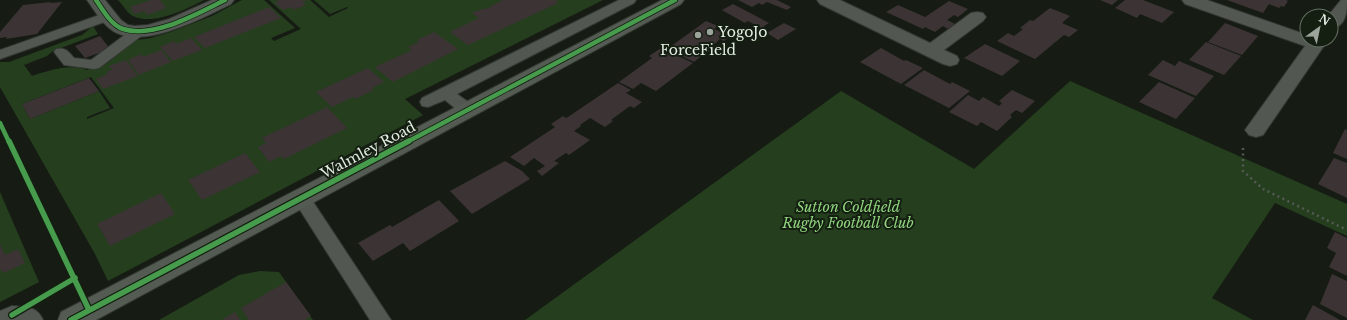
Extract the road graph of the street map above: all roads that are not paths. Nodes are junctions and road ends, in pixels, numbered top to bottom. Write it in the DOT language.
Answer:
graph roads {
  1 [pos="96,0"];
  2 [pos="225,0"];
  3 [pos="629,0"];
  4 [pos="675,0"];
  5 [pos="826,0"];
  6 [pos="1191,0"];
  7 [pos="1347,4"];
  8 [pos="1339,14"];
  9 [pos="108,16"];
  10 [pos="977,18"];
  11 [pos="139,31"];
  12 [pos="1299,36"];
  13 [pos="1313,48"];
  14 [pos="931,51"];
  15 [pos="61,52"];
  16 [pos="0,55"];
  17 [pos="950,60"];
  18 [pos="446,93"];
  19 [pos="428,102"];
  20 [pos="468,110"];
  21 [pos="1256,130"];
  22 [pos="302,199"];
  23 [pos="0,320"];
  24 [pos="33,320"];
  25 [pos="71,320"];
  26 [pos="381,320"];
  1 -- 9 [label="street"];
  2 -- 11 [label="street"];
  3 -- 18 [label="lane"];
  4 -- 20 [label="main road, Walmley Road"];
  5 -- 14 [label="street"];
  6 -- 12 [label="street"];
  7 -- 8 [label="street"];
  9 -- 11 [label="street"];
  9 -- 16 [label="lane"];
  10 -- 14 [label="street"];
  11 -- 15 [label="lane"];
  13 -- 21 [label="street"];
  14 -- 17 [label="street"];
  18 -- 19 [label="lane"];
  18 -- 20 [label="lane"];
  20 -- 22 [label="main road, Walmley Road"];
  22 -- 25 [label="main road, Walmley Road"];
  22 -- 26 [label="lane"];
  23 -- 24 [label="lane"];
}
